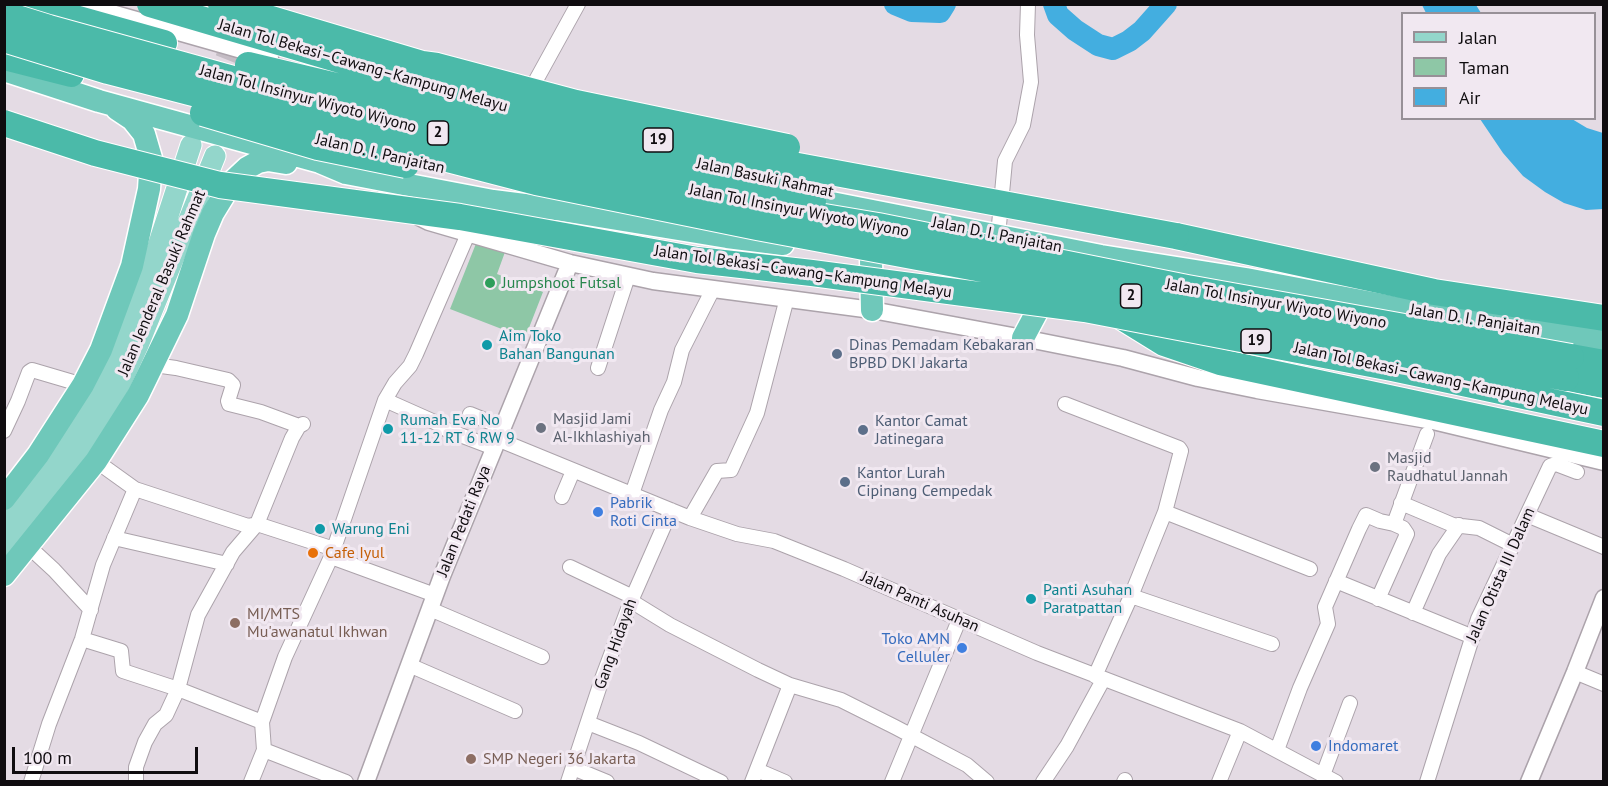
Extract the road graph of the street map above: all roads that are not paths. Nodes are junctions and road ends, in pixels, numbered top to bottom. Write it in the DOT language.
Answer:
graph roads {
  1 [pos="12,4"];
  2 [pos="25,4"];
  3 [pos="80,4"];
  4 [pos="150,4"];
  5 [pos="221,4"];
  6 [pos="270,4"];
  7 [pos="275,4"];
  8 [pos="286,4"];
  9 [pos="578,4"];
  10 [pos="1028,4"];
  11 [pos="4,14"];
  12 [pos="262,28"];
  13 [pos="4,39"];
  14 [pos="4,45"];
  15 [pos="4,57"];
  16 [pos="277,60"];
  17 [pos="437,66"];
  18 [pos="4,70"];
  19 [pos="108,103"];
  20 [pos="513,121"];
  21 [pos="4,123"];
  22 [pos="191,145"];
  23 [pos="215,156"];
  24 [pos="658,170"];
  25 [pos="346,173"];
  26 [pos="378,180"];
  27 [pos="536,182"];
  28 [pos="647,209"];
  29 [pos="999,225"];
  30 [pos="878,226"];
  31 [pos="961,228"];
  32 [pos="468,234"];
  33 [pos="1176,236"];
  34 [pos="761,240"];
  35 [pos="1101,256"];
  36 [pos="871,259"];
  37 [pos="570,263"];
  38 [pos="954,273"];
  39 [pos="628,276"];
  40 [pos="713,289"];
  41 [pos="1048,291"];
  42 [pos="786,298"];
  43 [pos="1096,301"];
  44 [pos="872,310"];
  45 [pos="1604,318"];
  46 [pos="1023,338"];
  47 [pos="1604,341"];
  48 [pos="1453,363"];
  49 [pos="1604,363"];
  50 [pos="154,365"];
  51 [pos="598,368"];
  52 [pos="83,385"];
  53 [pos="1604,385"];
  54 [pos="4,396"];
  55 [pos="1604,396"];
  56 [pos="386,400"];
  57 [pos="18,401"];
  58 [pos="1065,404"];
  59 [pos="1604,408"];
  60 [pos="1604,413"];
  61 [pos="470,414"];
  62 [pos="4,431"];
  63 [pos="1427,434"];
  64 [pos="498,438"];
  65 [pos="1604,444"];
  66 [pos="96,461"];
  67 [pos="1604,462"];
  68 [pos="573,471"];
  69 [pos="1577,472"];
  70 [pos="135,489"];
  71 [pos="632,494"];
  72 [pos="562,497"];
  73 [pos="4,499"];
  74 [pos="1401,503"];
  75 [pos="671,510"];
  76 [pos="1165,512"];
  77 [pos="1527,515"];
  78 [pos="690,518"];
  79 [pos="257,524"];
  80 [pos="1394,524"];
  81 [pos="1459,525"];
  82 [pos="4,526"];
  83 [pos="114,538"];
  84 [pos="1513,545"];
  85 [pos="28,546"];
  86 [pos="1604,547"];
  87 [pos="332,553"];
  88 [pos="4,557"];
  89 [pos="227,564"];
  90 [pos="570,567"];
  91 [pos="1310,569"];
  92 [pos="4,575"];
  93 [pos="1336,581"];
  94 [pos="1131,596"];
  95 [pos="1604,598"];
  96 [pos="632,599"];
  97 [pos="1378,599"];
  98 [pos="432,602"];
  99 [pos="91,610"];
  100 [pos="1413,613"];
  101 [pos="959,620"];
  102 [pos="1473,637"];
  103 [pos="82,639"];
  104 [pos="1272,644"];
  105 [pos="542,657"];
  106 [pos="410,665"];
  107 [pos="1575,672"];
  108 [pos="1099,678"];
  109 [pos="1604,684"];
  110 [pos="790,685"];
  111 [pos="178,689"];
  112 [pos="1350,703"];
  113 [pos="515,711"];
  114 [pos="262,722"];
  115 [pos="588,723"];
  116 [pos="1240,731"];
  117 [pos="910,736"];
  118 [pos="264,750"];
  119 [pos="1277,750"];
  120 [pos="573,768"];
  121 [pos="1323,775"];
  122 [pos="755,776"];
  123 [pos="31,782"];
  124 [pos="136,782"];
  125 [pos="251,782"];
  126 [pos="346,782"];
  127 [pos="366,782"];
  128 [pos="568,782"];
  129 [pos="607,782"];
  130 [pos="721,782"];
  131 [pos="787,782"];
  132 [pos="795,782"];
  133 [pos="892,782"];
  134 [pos="987,782"];
  135 [pos="1043,782"];
  136 [pos="1219,782"];
  137 [pos="1336,782"];
  138 [pos="1427,782"];
  139 [pos="1529,782"];
  1 -- 24 [label="highway, Jalan D. I. Panjaitan"];
  2 -- 30 [label="highway, bridge"];
  3 -- 16 [label="street, Jalan Basuki Rahmat"];
  4 -- 33 [label="highway, Jalan Tol Bekasi–Cawang–Kampung Melayu / 19, bridge"];
  5 -- 17 [label="highway, bridge"];
  6 -- 12 [label="main road"];
  7 -- 17 [label="highway, bridge"];
  8 -- 16 [label="street"];
  9 -- 20 [label="street"];
  10 -- 29 [label="street"];
  11 -- 30 [label="highway, Jalan Tol Insinyur Wiyoto Wiyono / 2, bridge"];
  13 -- 27 [label="highway, Jalan Tol Insinyur Wiyoto Wiyono / 2, bridge"];
  14 -- 28 [label="highway, Jalan D. I. Panjaitan"];
  15 -- 27 [label="highway, bridge"];
  16 -- 20 [label="street, Jalan Basuki Rahmat"];
  17 -- 33 [label="highway, bridge"];
  18 -- 19 [label="highway, Jalan D. I. Panjaitan"];
  19 -- 25 [label="highway, Jalan D. I. Panjaitan"];
  19 -- 52 [label="highway"];
  20 -- 29 [label="street, Jalan Basuki Rahmat"];
  21 -- 60 [label="highway, Jalan Tol Bekasi–Cawang–Kampung Melayu / 19, bridge"];
  22 -- 82 [label="main road, Jalan Jenderal Basuki Rahmat"];
  23 -- 88 [label="main road, Jalan Jenderal Basuki Rahmat"];
  24 -- 28 [label="highway"];
  24 -- 31 [label="highway, Jalan D. I. Panjaitan"];
  25 -- 26 [label="highway, Jalan D. I. Panjaitan"];
  25 -- 50 [label="highway"];
  26 -- 32 [label="street"];
  26 -- 34 [label="highway, Jalan D. I. Panjaitan"];
  27 -- 53 [label="highway, Jalan Tol Insinyur Wiyoto Wiyono / 2, bridge"];
  28 -- 34 [label="highway, Jalan D. I. Panjaitan"];
  29 -- 35 [label="street, Jalan Basuki Rahmat"];
  30 -- 49 [label="highway, Jalan Tol Insinyur Wiyoto Wiyono / 2, bridge"];
  31 -- 35 [label="highway, Jalan D. I. Panjaitan"];
  31 -- 38 [label="highway"];
  32 -- 37 [label="street"];
  32 -- 56 [label="street"];
  33 -- 45 [label="highway, Jalan Tol Bekasi–Cawang–Kampung Melayu / 19"];
  34 -- 36 [label="highway, Jalan D. I. Panjaitan"];
  35 -- 47 [label="highway, Jalan D. I. Panjaitan"];
  36 -- 38 [label="highway, Jalan D. I. Panjaitan"];
  36 -- 44 [label="highway"];
  37 -- 39 [label="street"];
  37 -- 64 [label="street, Jalan Pedati Raya"];
  38 -- 41 [label="highway, Jalan D. I. Panjaitan"];
  39 -- 40 [label="street"];
  39 -- 51 [label="street"];
  40 -- 42 [label="street"];
  40 -- 71 [label="street"];
  41 -- 43 [label="highway, Jalan D. I. Panjaitan"];
  41 -- 46 [label="highway"];
  42 -- 44 [label="street"];
  42 -- 78 [label="street"];
  43 -- 48 [label="highway, Jalan D. I. Panjaitan"];
  43 -- 65 [label="highway"];
  44 -- 46 [label="street"];
  46 -- 67 [label="street"];
  48 -- 55 [label="highway, Jalan D. I. Panjaitan"];
  48 -- 59 [label="street"];
  50 -- 66 [label="highway"];
  50 -- 79 [label="street"];
  52 -- 57 [label="street"];
  52 -- 73 [label="highway"];
  54 -- 57 [label="street"];
  56 -- 64 [label="street"];
  56 -- 87 [label="street"];
  57 -- 62 [label="street"];
  58 -- 76 [label="street"];
  61 -- 64 [label="street"];
  63 -- 74 [label="street"];
  64 -- 68 [label="street, Jalan Panti Asuhan"];
  64 -- 98 [label="street, Jalan Pedati Raya"];
  66 -- 70 [label="street"];
  66 -- 85 [label="highway"];
  68 -- 71 [label="street, Jalan Panti Asuhan"];
  68 -- 72 [label="street"];
  69 -- 77 [label="street, Jalan Otista III Dalam"];
  70 -- 79 [label="street"];
  70 -- 83 [label="street"];
  71 -- 75 [label="street, Jalan Panti Asuhan"];
  74 -- 80 [label="street"];
  74 -- 81 [label="street"];
  75 -- 78 [label="street, Jalan Panti Asuhan"];
  75 -- 96 [label="street, Gang Hidayah"];
  76 -- 91 [label="street"];
  76 -- 94 [label="street"];
  77 -- 84 [label="street, Jalan Otista III Dalam"];
  77 -- 86 [label="street"];
  78 -- 101 [label="street, Jalan Panti Asuhan"];
  79 -- 87 [label="street"];
  79 -- 89 [label="street"];
  80 -- 93 [label="street"];
  80 -- 97 [label="street"];
  81 -- 84 [label="street"];
  81 -- 100 [label="street"];
  83 -- 89 [label="street"];
  83 -- 99 [label="street"];
  84 -- 102 [label="street, Jalan Otista III Dalam"];
  85 -- 92 [label="highway"];
  85 -- 99 [label="street"];
  87 -- 98 [label="street"];
  87 -- 114 [label="street"];
  89 -- 111 [label="street"];
  90 -- 96 [label="street"];
  93 -- 97 [label="street"];
  93 -- 119 [label="street"];
  94 -- 104 [label="street"];
  94 -- 108 [label="street"];
  95 -- 107 [label="street"];
  96 -- 110 [label="street"];
  96 -- 115 [label="street, Gang Hidayah"];
  97 -- 100 [label="street"];
  98 -- 105 [label="street"];
  98 -- 106 [label="street, Jalan Pedati Raya"];
  99 -- 103 [label="street"];
  100 -- 102 [label="street"];
  101 -- 108 [label="street, Jalan Panti Asuhan"];
  101 -- 117 [label="street"];
  102 -- 138 [label="street, Jalan Otista III Dalam"];
  103 -- 111 [label="street"];
  103 -- 123 [label="street"];
  106 -- 113 [label="street"];
  106 -- 127 [label="street, Jalan Pedati Raya"];
  107 -- 109 [label="street"];
  107 -- 139 [label="street"];
  108 -- 116 [label="street, Jalan Panti Asuhan"];
  108 -- 135 [label="street"];
  110 -- 117 [label="street"];
  110 -- 122 [label="street"];
  111 -- 114 [label="street"];
  111 -- 124 [label="street"];
  112 -- 121 [label="street"];
  114 -- 118 [label="street"];
  115 -- 120 [label="street, Gang Hidayah"];
  115 -- 130 [label="street"];
  116 -- 119 [label="street, Jalan Panti Asuhan"];
  116 -- 136 [label="street"];
  117 -- 133 [label="street"];
  117 -- 134 [label="street"];
  118 -- 125 [label="street"];
  118 -- 126 [label="street"];
  119 -- 121 [label="street, Jalan Panti Asuhan"];
  120 -- 128 [label="street, Gang Hidayah"];
  120 -- 129 [label="street"];
  121 -- 137 [label="street, Jalan Panti Asuhan"];
  122 -- 131 [label="street"];
  131 -- 132 [label="street"];
}
